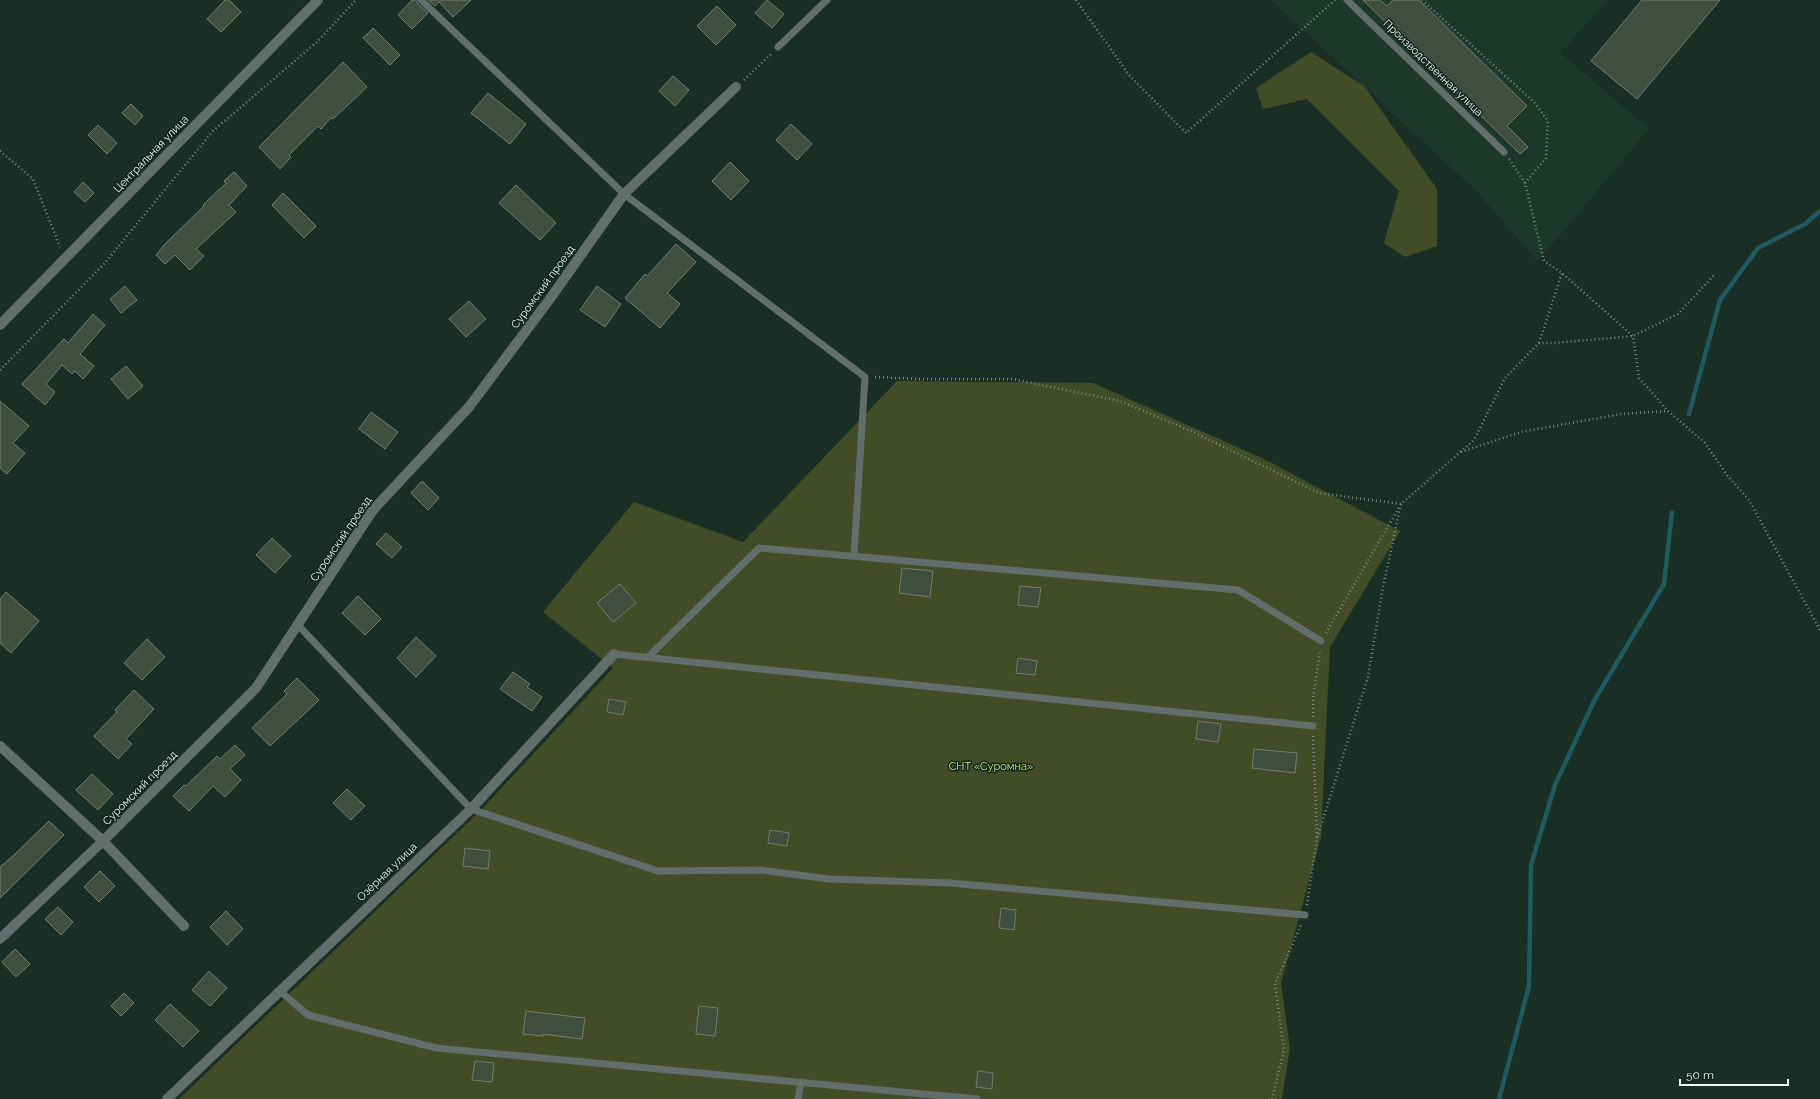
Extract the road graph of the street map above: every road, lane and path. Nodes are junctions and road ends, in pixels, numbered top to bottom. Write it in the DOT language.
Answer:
graph roads {
  1 [pos="318,0"];
  2 [pos="356,0"];
  3 [pos="421,0"];
  4 [pos="827,0"];
  5 [pos="1076,0"];
  6 [pos="1335,0"];
  7 [pos="1346,0"];
  8 [pos="1422,0"];
  9 [pos="778,48"];
  10 [pos="736,87"];
  11 [pos="0,152"];
  12 [pos="1504,152"];
  13 [pos="1525,183"];
  14 [pos="624,194"];
  15 [pos="64,259"];
  16 [pos="1562,272"];
  17 [pos="1715,274"];
  18 [pos="0,325"];
  19 [pos="1633,336"];
  20 [pos="1539,343"];
  21 [pos="0,370"];
  22 [pos="866,377"];
  23 [pos="1668,411"];
  24 [pos="1459,453"];
  25 [pos="1401,504"];
  26 [pos="854,556"];
  27 [pos="298,625"];
  28 [pos="1820,630"];
  29 [pos="1321,641"];
  30 [pos="614,654"];
  31 [pos="648,657"];
  32 [pos="1313,726"];
  33 [pos="0,746"];
  34 [pos="471,809"];
  35 [pos="1317,838"];
  36 [pos="103,842"];
  37 [pos="1305,916"];
  38 [pos="184,926"];
  39 [pos="0,939"];
  40 [pos="280,991"];
  41 [pos="801,1082"];
  42 [pos="167,1099"];
  43 [pos="798,1099"];
  44 [pos="977,1099"];
  45 [pos="1272,1099"];
  1 -- 15 [label="street, Центральная улица"];
  2 -- 21 [label="path"];
  3 -- 14 [label="lane"];
  4 -- 9 [label="lane"];
  5 -- 6 [label="path"];
  7 -- 12 [label="lane, Производственная улица"];
  8 -- 13 [label="path"];
  9 -- 10 [label="path"];
  10 -- 14 [label="street, Суромский проезд"];
  11 -- 15 [label="path"];
  12 -- 13 [label="path"];
  13 -- 16 [label="path"];
  14 -- 22 [label="lane"];
  14 -- 27 [label="street, Суромский проезд"];
  15 -- 18 [label="street, Центральная улица"];
  16 -- 19 [label="path"];
  16 -- 20 [label="path"];
  17 -- 19 [label="path"];
  19 -- 20 [label="path"];
  19 -- 23 [label="path"];
  20 -- 24 [label="path"];
  22 -- 25 [label="path"];
  22 -- 26 [label="lane"];
  23 -- 24 [label="path"];
  23 -- 28 [label="path"];
  24 -- 25 [label="path"];
  25 -- 29 [label="path"];
  25 -- 35 [label="path"];
  26 -- 29 [label="lane"];
  26 -- 31 [label="lane"];
  27 -- 34 [label="lane"];
  27 -- 36 [label="street, Суромский проезд"];
  29 -- 32 [label="path"];
  30 -- 31 [label="lane"];
  30 -- 34 [label="street, Озёрная улица"];
  31 -- 32 [label="lane"];
  32 -- 35 [label="path"];
  33 -- 36 [label="street"];
  34 -- 37 [label="lane"];
  34 -- 40 [label="street, Озёрная улица"];
  35 -- 37 [label="path"];
  36 -- 38 [label="street"];
  36 -- 39 [label="street, Суромский проезд"];
  37 -- 45 [label="path"];
  40 -- 41 [label="lane"];
  40 -- 42 [label="street, Озёрная улица"];
  41 -- 43 [label="lane"];
  41 -- 44 [label="lane"];
}
